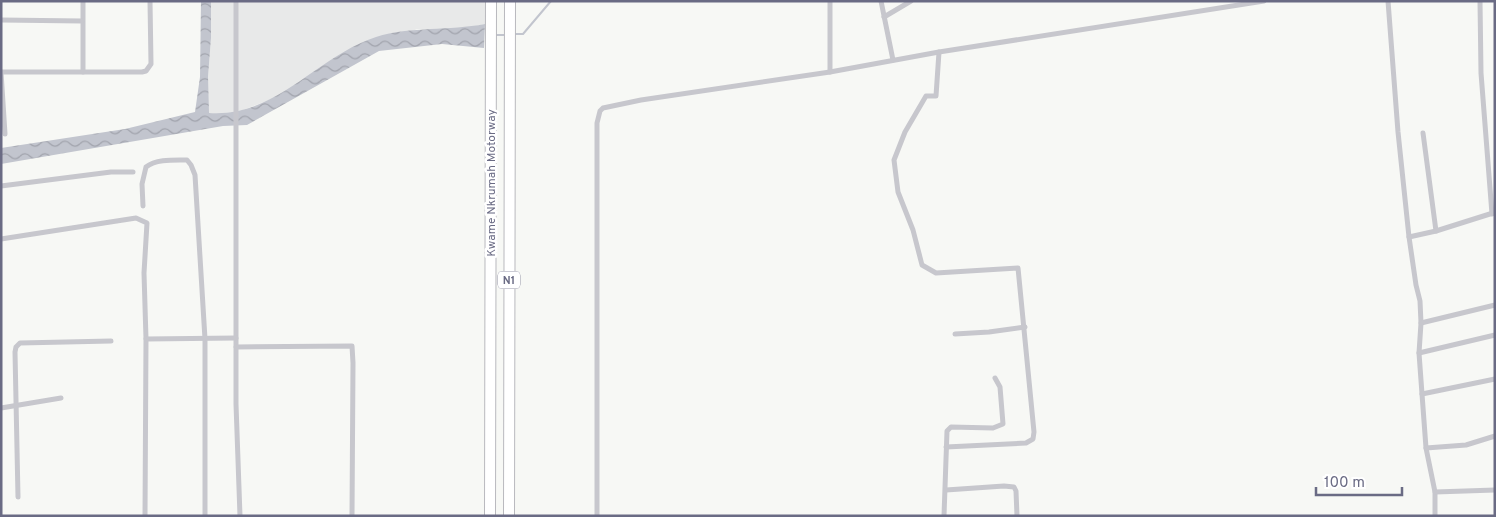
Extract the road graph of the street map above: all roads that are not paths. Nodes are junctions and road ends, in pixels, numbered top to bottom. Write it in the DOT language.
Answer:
graph roads {
  1 [pos="83,1"];
  2 [pos="150,1"];
  3 [pos="236,1"];
  4 [pos="491,1"];
  5 [pos="510,1"];
  6 [pos="830,1"];
  7 [pos="881,1"];
  8 [pos="911,1"];
  9 [pos="1264,1"];
  10 [pos="1388,1"];
  11 [pos="1480,1"];
  12 [pos="884,17"];
  13 [pos="1,20"];
  14 [pos="82,21"];
  15 [pos="939,52"];
  16 [pos="893,60"];
  17 [pos="1,72"];
  18 [pos="83,72"];
  19 [pos="830,72"];
  20 [pos="1422,133"];
  21 [pos="5,134"];
  22 [pos="133,172"];
  23 [pos="1,186"];
  24 [pos="143,206"];
  25 [pos="1493,213"];
  26 [pos="1436,231"];
  27 [pos="1409,237"];
  28 [pos="1,239"];
  29 [pos="1495,304"];
  30 [pos="1421,323"];
  31 [pos="1025,327"];
  32 [pos="955,334"];
  33 [pos="1495,335"];
  34 [pos="236,338"];
  35 [pos="146,339"];
  36 [pos="205,339"];
  37 [pos="111,341"];
  38 [pos="236,348"];
  39 [pos="1419,353"];
  40 [pos="995,378"];
  41 [pos="1495,379"];
  42 [pos="1422,394"];
  43 [pos="61,398"];
  44 [pos="16,407"];
  45 [pos="1,408"];
  46 [pos="1495,436"];
  47 [pos="946,447"];
  48 [pos="1426,448"];
  49 [pos="946,490"];
  50 [pos="1495,490"];
  51 [pos="1435,492"];
  52 [pos="18,497"];
  53 [pos="145,516"];
  54 [pos="204,516"];
  55 [pos="240,516"];
  56 [pos="352,516"];
  57 [pos="490,516"];
  58 [pos="509,516"];
  59 [pos="597,516"];
  60 [pos="944,516"];
  61 [pos="1017,516"];
  62 [pos="1435,516"];
  1 -- 14 [label="street"];
  2 -- 18 [label="street"];
  3 -- 34 [label="street"];
  4 -- 57 [label="highway, Kwame Nkrumah Motorway / N1"];
  5 -- 58 [label="highway, Kwame Nkrumah Motorway / N1"];
  6 -- 19 [label="street"];
  7 -- 12 [label="street"];
  8 -- 12 [label="street"];
  9 -- 15 [label="street"];
  10 -- 27 [label="street"];
  11 -- 25 [label="street"];
  12 -- 16 [label="street"];
  13 -- 14 [label="street"];
  14 -- 18 [label="street"];
  15 -- 16 [label="street"];
  15 -- 31 [label="street"];
  16 -- 19 [label="street"];
  17 -- 18 [label="street"];
  17 -- 21 [label="street"];
  19 -- 59 [label="street"];
  20 -- 26 [label="street"];
  22 -- 23 [label="street"];
  24 -- 36 [label="street"];
  25 -- 26 [label="street"];
  26 -- 27 [label="street"];
  27 -- 30 [label="street"];
  28 -- 35 [label="street"];
  29 -- 30 [label="street"];
  30 -- 39 [label="street"];
  31 -- 32 [label="street"];
  31 -- 47 [label="street"];
  33 -- 39 [label="street"];
  34 -- 36 [label="street"];
  34 -- 38 [label="street"];
  35 -- 36 [label="street"];
  35 -- 53 [label="street"];
  36 -- 54 [label="street"];
  37 -- 44 [label="street"];
  38 -- 55 [label="street"];
  38 -- 56 [label="street"];
  39 -- 42 [label="street"];
  40 -- 47 [label="street"];
  41 -- 42 [label="street"];
  42 -- 48 [label="street"];
  43 -- 44 [label="street"];
  44 -- 45 [label="street"];
  44 -- 52 [label="street"];
  46 -- 48 [label="street"];
  47 -- 49 [label="street"];
  48 -- 51 [label="street"];
  49 -- 60 [label="street"];
  49 -- 61 [label="street"];
  50 -- 51 [label="street"];
  51 -- 62 [label="street"];
}
